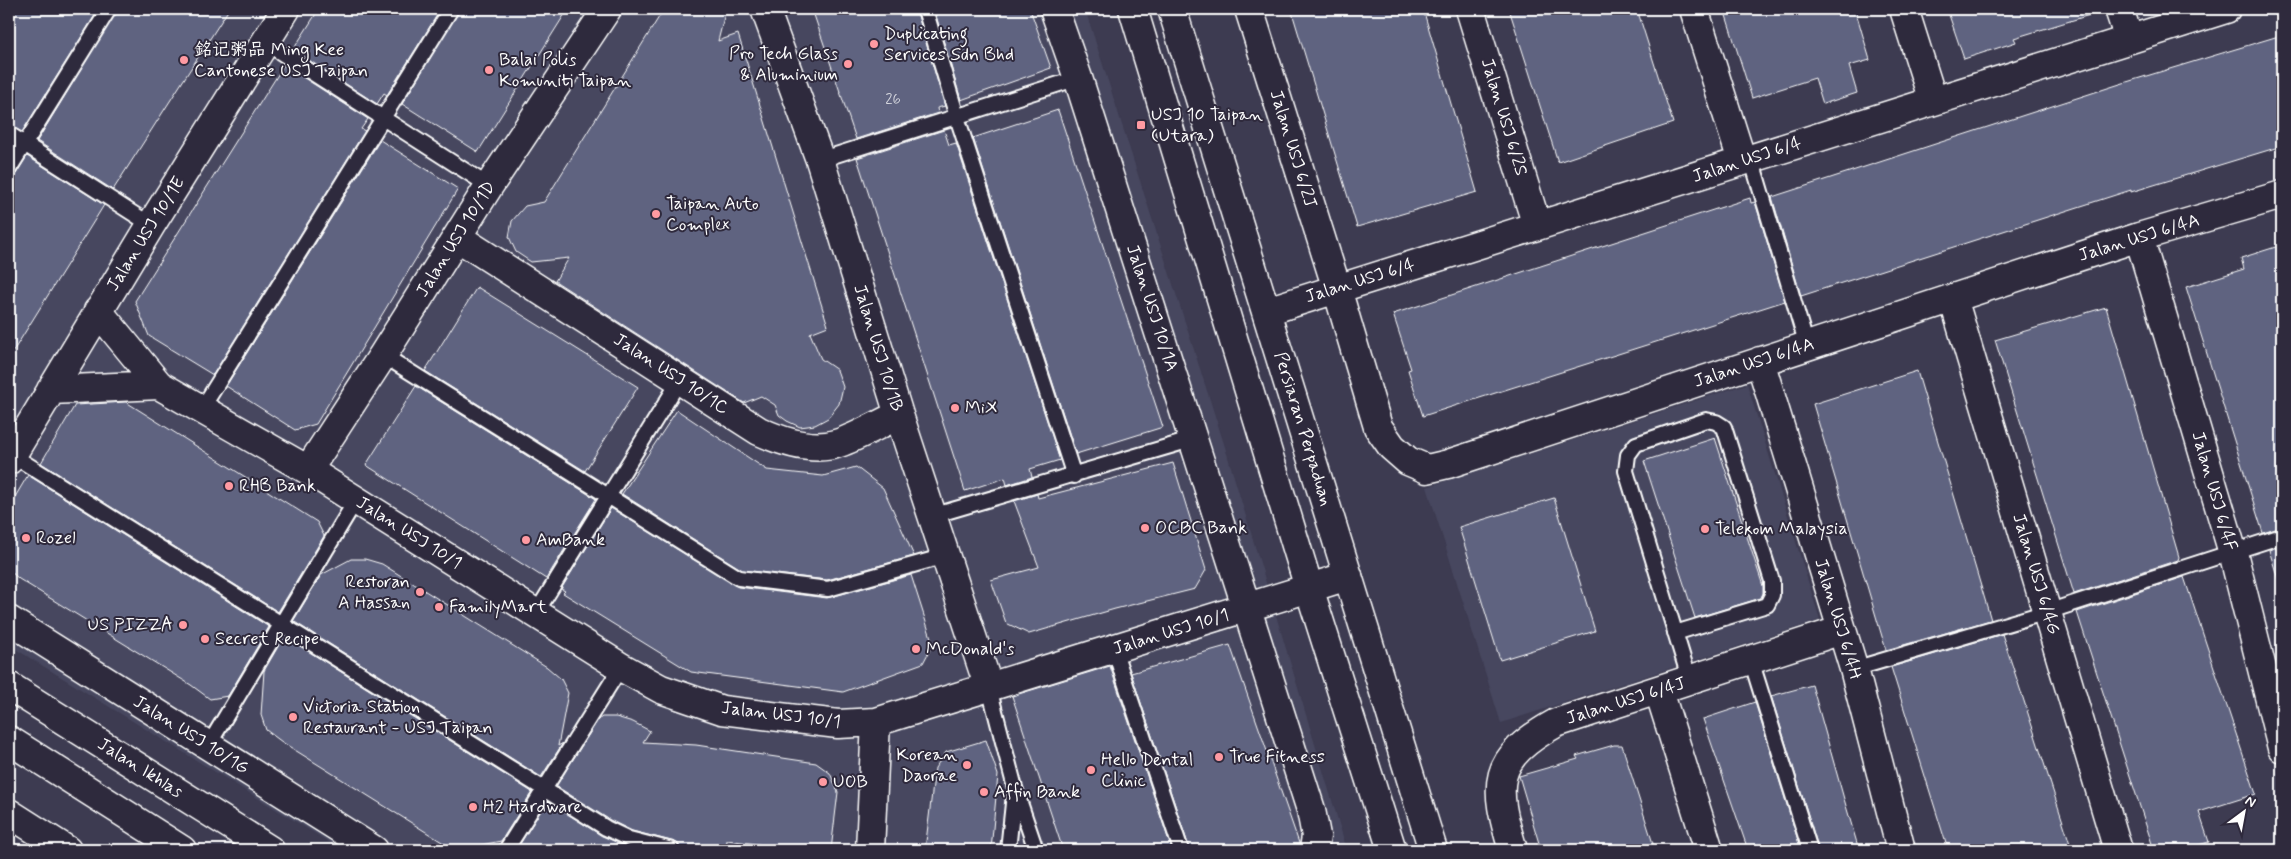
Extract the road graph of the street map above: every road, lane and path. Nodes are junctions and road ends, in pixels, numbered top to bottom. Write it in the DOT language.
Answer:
graph roads {
  1 [pos="109,9"];
  2 [pos="286,9"];
  3 [pos="451,9"];
  4 [pos="607,9"];
  5 [pos="765,9"];
  6 [pos="924,9"];
  7 [pos="1054,9"];
  8 [pos="1133,9"];
  9 [pos="1172,9"];
  10 [pos="1250,9"];
  11 [pos="1470,9"];
  12 [pos="1694,9"];
  13 [pos="1904,9"];
  14 [pos="2120,9"];
  15 [pos="2226,9"];
  16 [pos="2129,39"];
  17 [pos="266,43"];
  18 [pos="1078,78"];
  19 [pos="1933,101"];
  20 [pos="957,117"];
  21 [pos="383,118"];
  22 [pos="9,134"];
  23 [pos="24,144"];
  24 [pos="820,160"];
  25 [pos="1746,160"];
  26 [pos="9,169"];
  27 [pos="490,186"];
  28 [pos="2282,195"];
  29 [pos="151,225"];
  30 [pos="1537,226"];
  31 [pos="457,237"];
  32 [pos="2139,237"];
  33 [pos="1337,289"];
  34 [pos="1953,298"];
  35 [pos="98,311"];
  36 [pos="1267,311"];
  37 [pos="1807,346"];
  38 [pos="383,355"];
  39 [pos="1760,361"];
  40 [pos="680,380"];
  41 [pos="159,385"];
  42 [pos="50,390"];
  43 [pos="202,410"];
  44 [pos="899,415"];
  45 [pos="1194,439"];
  46 [pos="10,456"];
  47 [pos="308,470"];
  48 [pos="1074,476"];
  49 [pos="608,496"];
  50 [pos="356,500"];
  51 [pos="932,516"];
  52 [pos="2282,536"];
  53 [pos="2233,553"];
  54 [pos="945,556"];
  55 [pos="1348,576"];
  56 [pos="1309,588"];
  57 [pos="1248,609"];
  58 [pos="2047,612"];
  59 [pos="536,613"];
  60 [pos="9,620"];
  61 [pos="283,624"];
  62 [pos="1842,630"];
  63 [pos="1676,633"];
  64 [pos="1114,649"];
  65 [pos="1751,660"];
  66 [pos="620,667"];
  67 [pos="1854,669"];
  68 [pos="1690,681"];
  69 [pos="9,686"];
  70 [pos="989,688"];
  71 [pos="1659,691"];
  72 [pos="876,722"];
  73 [pos="9,740"];
  74 [pos="208,746"];
  75 [pos="2282,748"];
  76 [pos="1015,788"];
  77 [pos="543,789"];
  78 [pos="9,813"];
  79 [pos="1390,848"];
  80 [pos="67,850"];
  81 [pos="182,850"];
  82 [pos="270,850"];
  83 [pos="374,850"];
  84 [pos="506,850"];
  85 [pos="672,850"];
  86 [pos="870,850"];
  87 [pos="1008,850"];
  88 [pos="1036,850"];
  89 [pos="1180,850"];
  90 [pos="1314,850"];
  91 [pos="1433,850"];
  92 [pos="1513,850"];
  93 [pos="1709,850"];
  94 [pos="1810,850"];
  95 [pos="1901,850"];
  96 [pos="2118,850"];
  1 -- 23 [label="lane"];
  2 -- 17 [label="street, Jalan USJ 10/1E"];
  3 -- 21 [label="lane"];
  4 -- 27 [label="street, Jalan USJ 10/1D"];
  5 -- 24 [label="street, Jalan USJ 10/1B"];
  6 -- 20 [label="lane"];
  7 -- 18 [label="street, Jalan USJ 10/1A"];
  8 -- 56 [label="street"];
  9 -- 36 [label="street, Persiaran Perpaduan"];
  10 -- 33 [label="street, Jalan USJ 6/2J"];
  11 -- 30 [label="street, Jalan USJ 6/2S"];
  12 -- 25 [label="street"];
  13 -- 19 [label="street"];
  14 -- 16 [label="street"];
  15 -- 16 [label="street, Jalan USJ 6/4"];
  16 -- 19 [label="street, Jalan USJ 6/4"];
  17 -- 21 [label="lane"];
  17 -- 29 [label="street, Jalan USJ 10/1E"];
  18 -- 20 [label="lane"];
  18 -- 45 [label="street, Jalan USJ 10/1A"];
  19 -- 25 [label="street, Jalan USJ 6/4"];
  20 -- 24 [label="lane"];
  20 -- 48 [label="lane"];
  21 -- 27 [label="lane"];
  21 -- 43 [label="lane"];
  22 -- 23 [label="lane"];
  23 -- 26 [label="lane"];
  23 -- 29 [label="lane"];
  24 -- 44 [label="street, Jalan USJ 10/1B"];
  25 -- 30 [label="street, Jalan USJ 6/4"];
  25 -- 37 [label="lane"];
  27 -- 31 [label="street, Jalan USJ 10/1D"];
  28 -- 32 [label="street, Jalan USJ 6/4A"];
  29 -- 35 [label="street, Jalan USJ 10/1E"];
  30 -- 33 [label="street, Jalan USJ 6/4"];
  31 -- 38 [label="street, Jalan USJ 10/1D"];
  31 -- 40 [label="street, Jalan USJ 10/1C"];
  32 -- 34 [label="street, Jalan USJ 6/4A"];
  32 -- 53 [label="street, Jalan USJ 6/4F"];
  33 -- 36 [label="street, Jalan USJ 6/4"];
  33 -- 39 [label="street, Jalan USJ 6/4A"];
  34 -- 37 [label="street, Jalan USJ 6/4A"];
  34 -- 58 [label="street, Jalan USJ 6/4G"];
  35 -- 41 [label="street, Jalan USJ 10/1"];
  35 -- 42 [label="street, Jalan USJ 10/1E"];
  36 -- 55 [label="street, Persiaran Perpaduan"];
  37 -- 39 [label="street, Jalan USJ 6/4A"];
  38 -- 47 [label="street, Jalan USJ 10/1D"];
  38 -- 49 [label="lane"];
  39 -- 62 [label="street, Jalan USJ 6/4H"];
  40 -- 44 [label="street, Jalan USJ 10/1C"];
  40 -- 49 [label="lane"];
  41 -- 42 [label="street"];
  41 -- 43 [label="street, Jalan USJ 10/1"];
  42 -- 46 [label="street, Jalan USJ 10/1E"];
  43 -- 47 [label="street, Jalan USJ 10/1"];
  44 -- 51 [label="street, Jalan USJ 10/1B"];
  45 -- 48 [label="lane"];
  45 -- 57 [label="street, Jalan USJ 10/1A"];
  46 -- 61 [label="lane"];
  47 -- 50 [label="street, Jalan USJ 10/1"];
  48 -- 51 [label="lane"];
  49 -- 54 [label="lane"];
  49 -- 59 [label="lane"];
  50 -- 59 [label="street, Jalan USJ 10/1"];
  50 -- 61 [label="lane"];
  51 -- 54 [label="street, Jalan USJ 10/1B"];
  52 -- 53 [label="lane"];
  53 -- 58 [label="lane"];
  53 -- 75 [label="street, Jalan USJ 6/4F"];
  54 -- 70 [label="street, Jalan USJ 10/1B"];
  55 -- 56 [label="street, Jalan USJ 10/1"];
  55 -- 91 [label="street, Persiaran Perpaduan"];
  56 -- 57 [label="street, Jalan USJ 10/1"];
  56 -- 79 [label="street"];
  57 -- 64 [label="street, Jalan USJ 10/1"];
  57 -- 90 [label="street, Jalan USJ 10/1A"];
  58 -- 67 [label="lane"];
  58 -- 96 [label="street, Jalan USJ 6/4G"];
  59 -- 66 [label="street, Jalan USJ 10/1"];
  60 -- 74 [label="street, Jalan USJ 10/1G"];
  61 -- 74 [label="lane"];
  61 -- 77 [label="lane"];
  62 -- 65 [label="street, Jalan USJ 6/4J"];
  62 -- 67 [label="street, Jalan USJ 6/4H"];
  63 -- 63 [label="lane"];
  63 -- 68 [label="lane"];
  64 -- 70 [label="street, Jalan USJ 10/1"];
  64 -- 89 [label="lane"];
  65 -- 68 [label="street, Jalan USJ 6/4J"];
  65 -- 94 [label="lane"];
  66 -- 72 [label="street, Jalan USJ 10/1"];
  66 -- 77 [label="lane"];
  67 -- 95 [label="street, Jalan USJ 6/4H"];
  68 -- 71 [label="street, Jalan USJ 6/4J"];
  69 -- 82 [label="street, Jalan Ikhlas"];
  70 -- 72 [label="street, Jalan USJ 10/1"];
  70 -- 76 [label="lane"];
  71 -- 92 [label="street, Jalan USJ 6/4J"];
  71 -- 93 [label="street"];
  72 -- 86 [label="street"];
  73 -- 81 [label="street"];
  74 -- 83 [label="street, Jalan USJ 10/1G"];
  76 -- 87 [label="lane"];
  76 -- 88 [label="lane"];
  77 -- 84 [label="lane"];
  77 -- 85 [label="lane"];
  78 -- 80 [label="street"];
}
